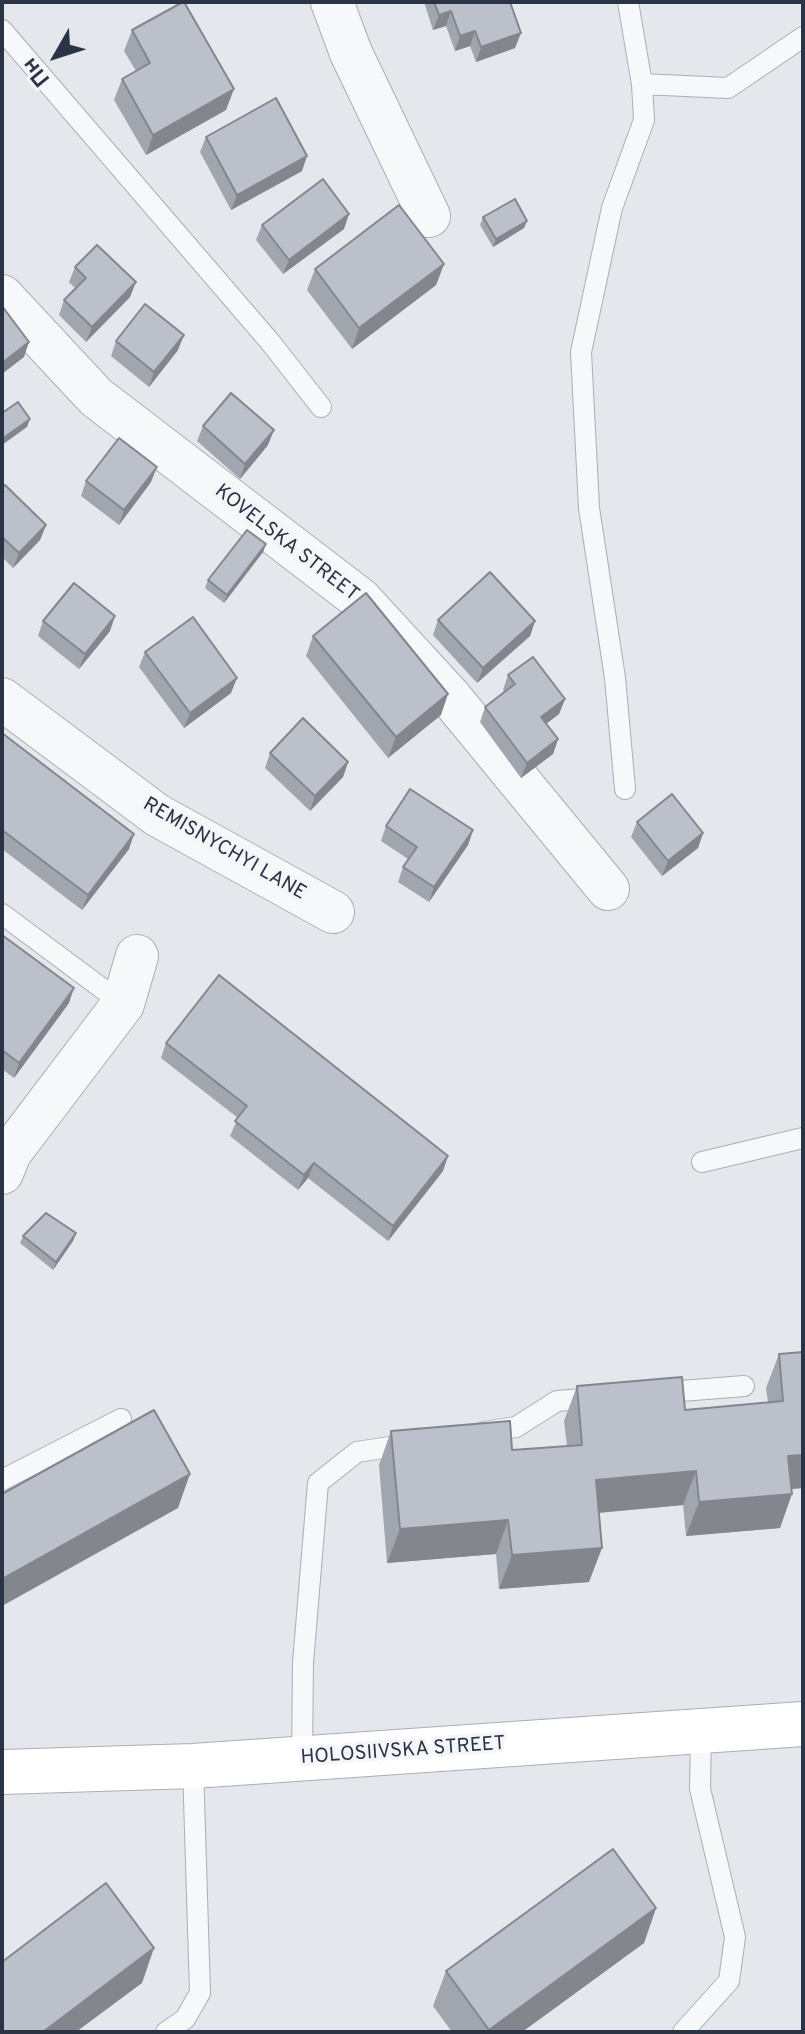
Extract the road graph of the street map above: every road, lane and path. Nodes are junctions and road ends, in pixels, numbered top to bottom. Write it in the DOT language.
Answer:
graph roads {
  1 [pos="332,2"];
  2 [pos="628,2"];
  3 [pos="2,30"];
  4 [pos="803,37"];
  5 [pos="642,84"];
  6 [pos="429,216"];
  7 [pos="2,296"];
  8 [pos="321,407"];
  9 [pos="2,699"];
  10 [pos="625,789"];
  11 [pos="608,889"];
  12 [pos="333,912"];
  13 [pos="2,914"];
  14 [pos="137,956"];
  15 [pos="123,1004"];
  16 [pos="803,1138"];
  17 [pos="5,1158"];
  18 [pos="702,1162"];
  19 [pos="744,1386"];
  20 [pos="121,1419"];
  21 [pos="458,1436"];
  22 [pos="430,1441"];
  23 [pos="2,1480"];
  24 [pos="803,1724"];
  25 [pos="701,1732"];
  26 [pos="302,1759"];
  27 [pos="193,1766"];
  28 [pos="2,1772"];
  29 [pos="166,2032"];
  30 [pos="683,2032"];
  1 -- 6 [label="street"];
  2 -- 5 [label="lane"];
  3 -- 8 [label="lane"];
  4 -- 5 [label="lane"];
  5 -- 10 [label="lane"];
  7 -- 11 [label="street, KOVELSKA STREET"];
  9 -- 12 [label="street, REMISNYCHYI LANE"];
  13 -- 15 [label="lane"];
  14 -- 15 [label="street"];
  15 -- 17 [label="street"];
  16 -- 18 [label="lane"];
  19 -- 21 [label="lane"];
  20 -- 23 [label="lane"];
  22 -- 26 [label="lane"];
  24 -- 25 [label="main road, HOLOSIIVSKA STREET"];
  25 -- 26 [label="main road, HOLOSIIVSKA STREET"];
  25 -- 30 [label="lane"];
  26 -- 27 [label="main road, HOLOSIIVSKA STREET"];
  27 -- 28 [label="main road, HOLOSIIVSKA STREET"];
  27 -- 29 [label="lane"];
}
